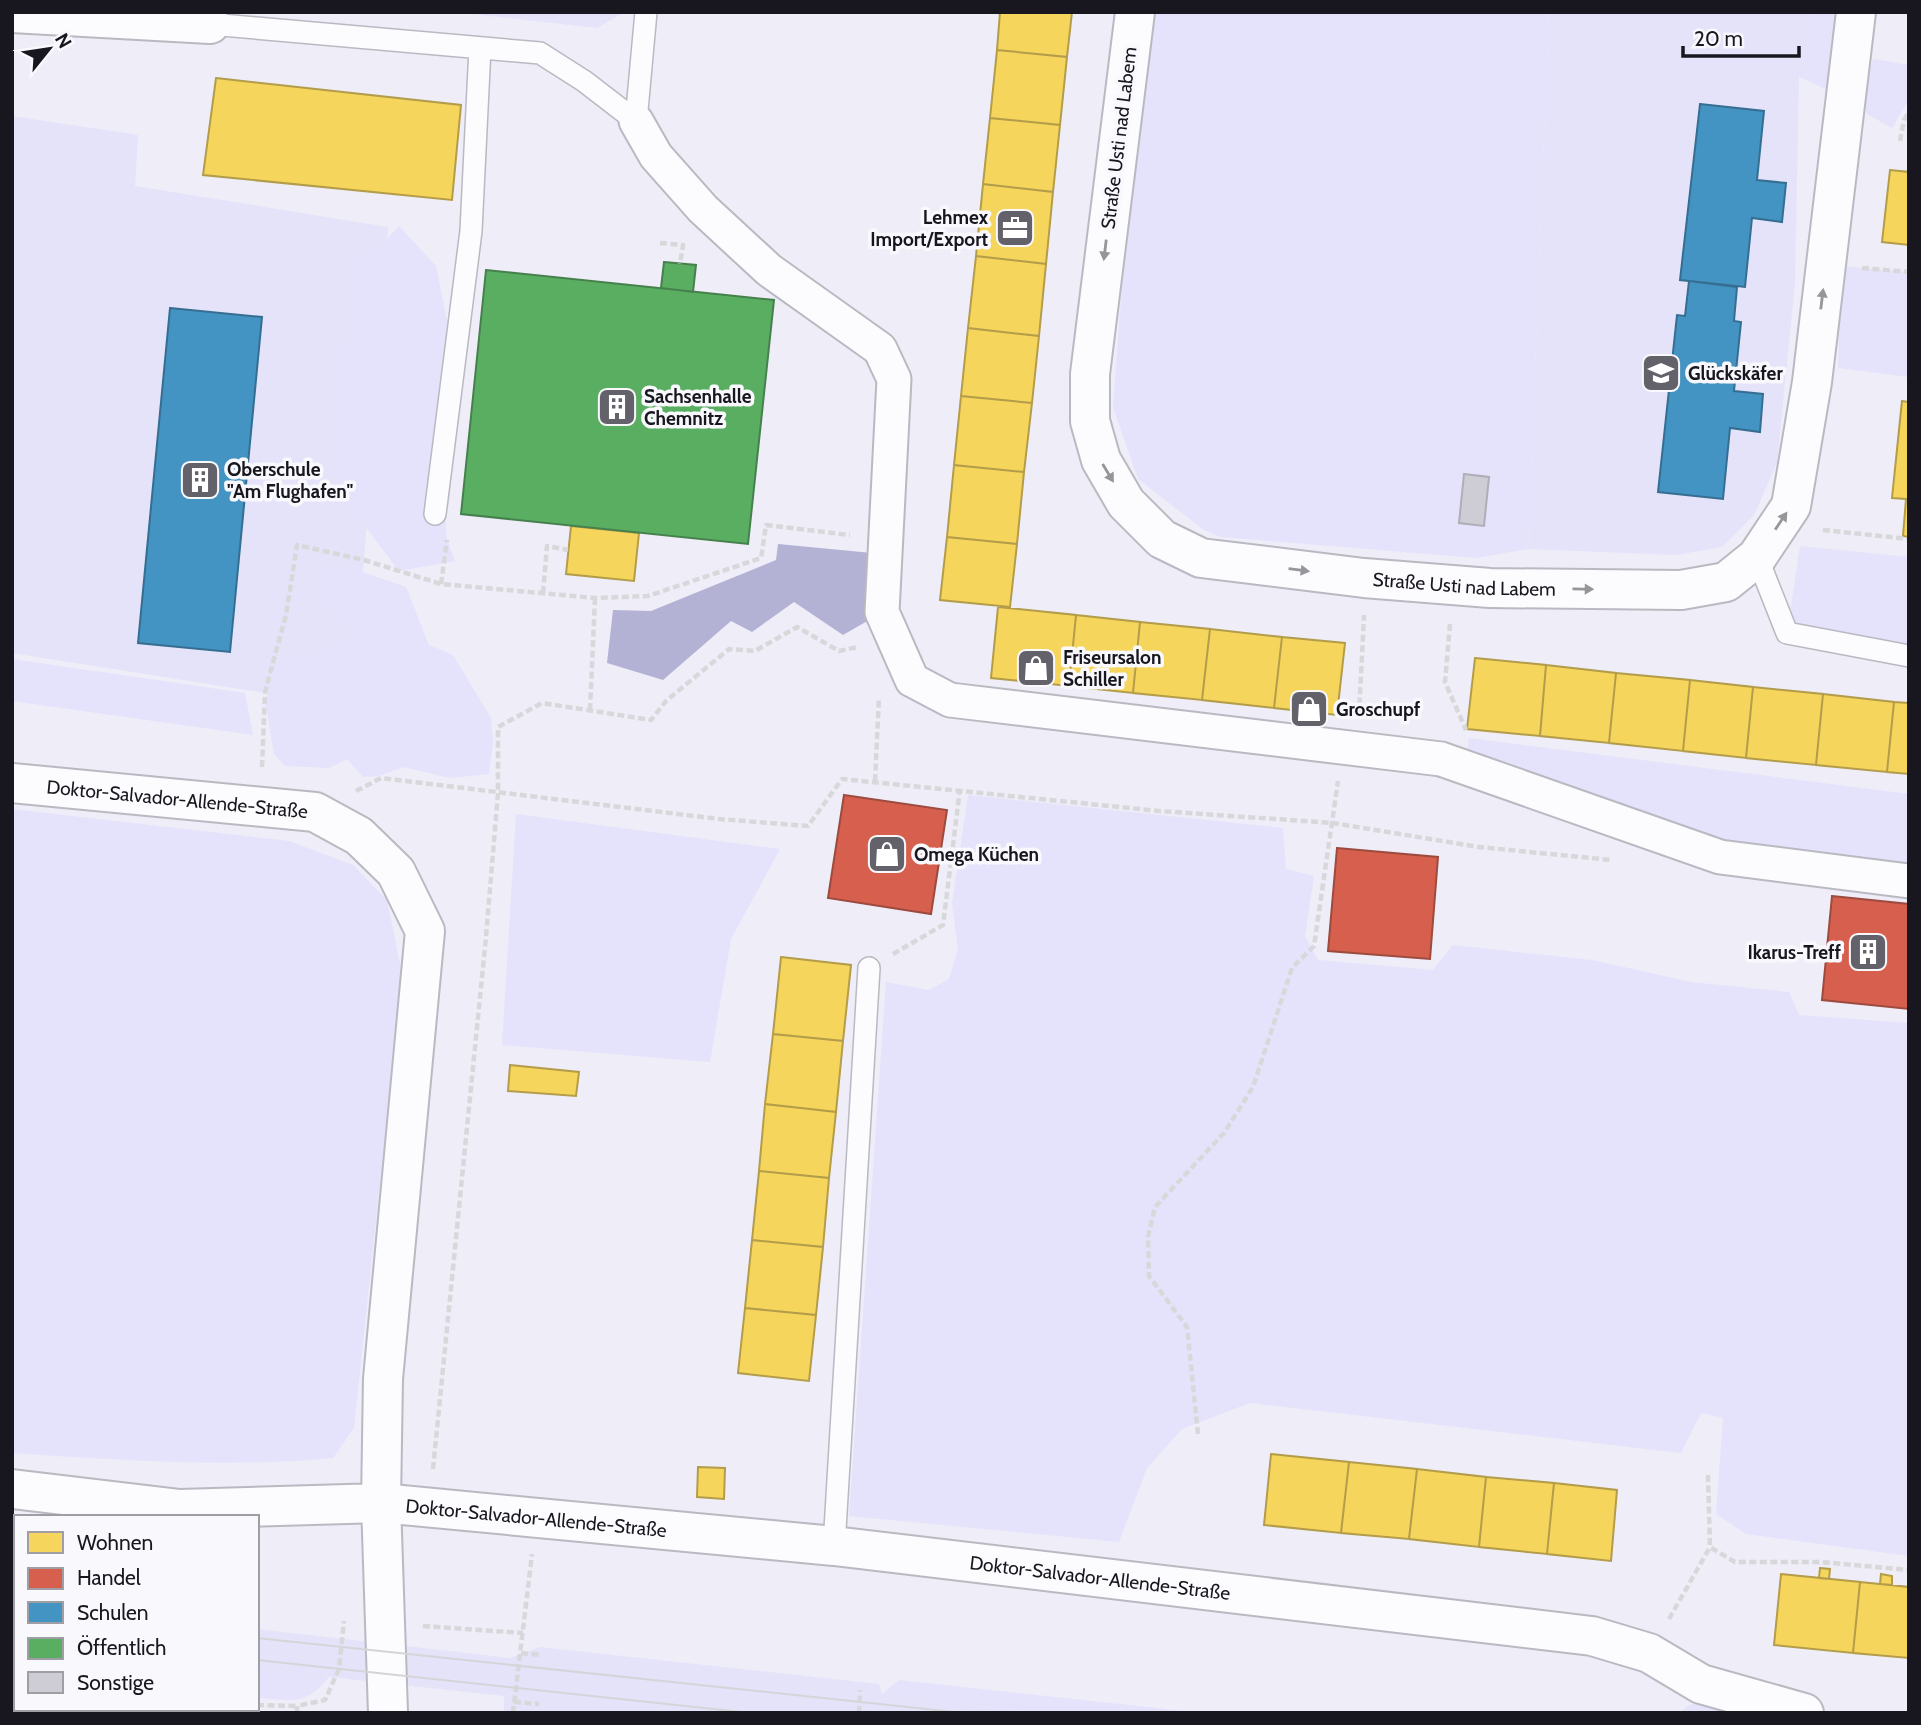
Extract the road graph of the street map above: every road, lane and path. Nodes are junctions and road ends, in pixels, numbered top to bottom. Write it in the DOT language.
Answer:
graph roads {
  1 [pos="646,12"];
  2 [pos="1135,12"];
  3 [pos="1856,12"];
  4 [pos="12,13"];
  5 [pos="210,18"];
  6 [pos="480,48"];
  7 [pos="1909,112"];
  8 [pos="636,121"];
  9 [pos="1900,141"];
  10 [pos="660,243"];
  11 [pos="680,264"];
  12 [pos="435,514"];
  13 [pos="1779,525"];
  14 [pos="1909,539"];
  15 [pos="886,540"];
  16 [pos="568,550"];
  17 [pos="1757,557"];
  18 [pos="1364,578"];
  19 [pos="441,584"];
  20 [pos="1453,584"];
  21 [pos="543,593"];
  22 [pos="596,598"];
  23 [pos="860,646"];
  24 [pos="1909,656"];
  25 [pos="590,710"];
  26 [pos="877,743"];
  27 [pos="1349,749"];
  28 [pos="1441,759"];
  29 [pos="875,781"];
  30 [pos="12,783"];
  31 [pos="960,789"];
  32 [pos="498,793"];
  33 [pos="261,807"];
  34 [pos="315,811"];
  35 [pos="1333,823"];
  36 [pos="1615,860"];
  37 [pos="1909,881"];
  38 [pos="869,968"];
  39 [pos="1198,1434"];
  40 [pos="1708,1475"];
  41 [pos="12,1489"];
  42 [pos="381,1503"];
  43 [pos="429,1508"];
  44 [pos="536,1518"];
  45 [pos="834,1546"];
  46 [pos="1710,1547"];
  47 [pos="1909,1570"];
  48 [pos="521,1653"];
  49 [pos="1649,1653"];
  50 [pos="542,1655"];
  51 [pos="860,1690"];
  52 [pos="514,1702"];
  53 [pos="539,1704"];
  54 [pos="259,1705"];
  55 [pos="297,1706"];
  56 [pos="388,1713"];
  57 [pos="513,1713"];
  58 [pos="859,1713"];
  59 [pos="1804,1713"];
  1 -- 8 [label="lane"];
  2 -- 18 [label="street, Straße Usti nad Labem, one-way"];
  13 -- 3 [label="street, Straße Usti nad Labem, one-way"];
  4 -- 5 [label="street"];
  5 -- 6 [label="lane"];
  6 -- 8 [label="lane"];
  6 -- 12 [label="lane"];
  7 -- 9 [label="path"];
  8 -- 15 [label="street"];
  10 -- 11 [label="path"];
  12 -- 19 [label="path"];
  13 -- 14 [label="path"];
  13 -- 17 [label="street, Straße Usti nad Labem"];
  15 -- 22 [label="path"];
  15 -- 27 [label="street"];
  16 -- 21 [label="path"];
  20 -- 17 [label="street, Straße Usti nad Labem, one-way"];
  17 -- 24 [label="lane"];
  18 -- 20 [label="street, Straße Usti nad Labem"];
  18 -- 27 [label="path"];
  19 -- 21 [label="path"];
  19 -- 33 [label="path"];
  20 -- 28 [label="path"];
  21 -- 22 [label="path"];
  22 -- 25 [label="path"];
  23 -- 25 [label="path"];
  25 -- 32 [label="path"];
  26 -- 29 [label="path"];
  27 -- 28 [label="street"];
  27 -- 35 [label="path"];
  28 -- 37 [label="street"];
  29 -- 31 [label="path"];
  29 -- 32 [label="path"];
  30 -- 33 [label="street, Doktor-Salvador-Allende-Straße"];
  31 -- 35 [label="path"];
  31 -- 38 [label="path"];
  32 -- 34 [label="path"];
  32 -- 43 [label="path"];
  33 -- 34 [label="street, Doktor-Salvador-Allende-Straße"];
  34 -- 42 [label="street, Doktor-Salvador-Allende-Straße"];
  35 -- 36 [label="path"];
  35 -- 39 [label="path"];
  38 -- 45 [label="lane"];
  40 -- 46 [label="path"];
  41 -- 42 [label="street, Doktor-Salvador-Allende-Straße"];
  42 -- 43 [label="street, Doktor-Salvador-Allende-Straße"];
  42 -- 56 [label="street, Doktor-Salvador-Allende-Straße"];
  43 -- 44 [label="street, Doktor-Salvador-Allende-Straße"];
  44 -- 45 [label="street, Doktor-Salvador-Allende-Straße"];
  44 -- 48 [label="path"];
  45 -- 49 [label="street, Doktor-Salvador-Allende-Straße"];
  46 -- 47 [label="path"];
  46 -- 49 [label="path"];
  48 -- 50 [label="path"];
  48 -- 52 [label="path"];
  49 -- 59 [label="street, Doktor-Salvador-Allende-Straße"];
  51 -- 58 [label="path"];
  52 -- 53 [label="path"];
  52 -- 57 [label="path"];
  54 -- 55 [label="path"];
}
